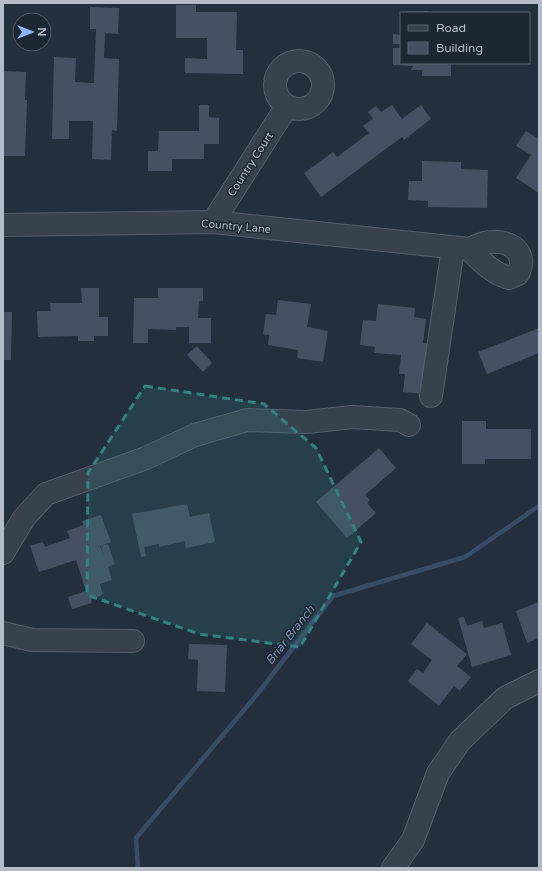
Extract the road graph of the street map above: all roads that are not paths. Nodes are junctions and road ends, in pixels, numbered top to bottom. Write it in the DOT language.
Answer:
graph roads {
  1 [pos="287,106"];
  2 [pos="213,222"];
  3 [pos="3,225"];
  4 [pos="431,396"];
  5 [pos="408,425"];
  6 [pos="3,553"];
  7 [pos="3,633"];
  8 [pos="133,641"];
  9 [pos="539,681"];
  10 [pos="393,868"];
  1 -- 2 [label="street, Country Court"];
  2 -- 3 [label="street, Country Lane"];
  2 -- 4 [label="street, Country Lane"];
  5 -- 6 [label="street"];
  7 -- 8 [label="street"];
  9 -- 10 [label="street"];
}
